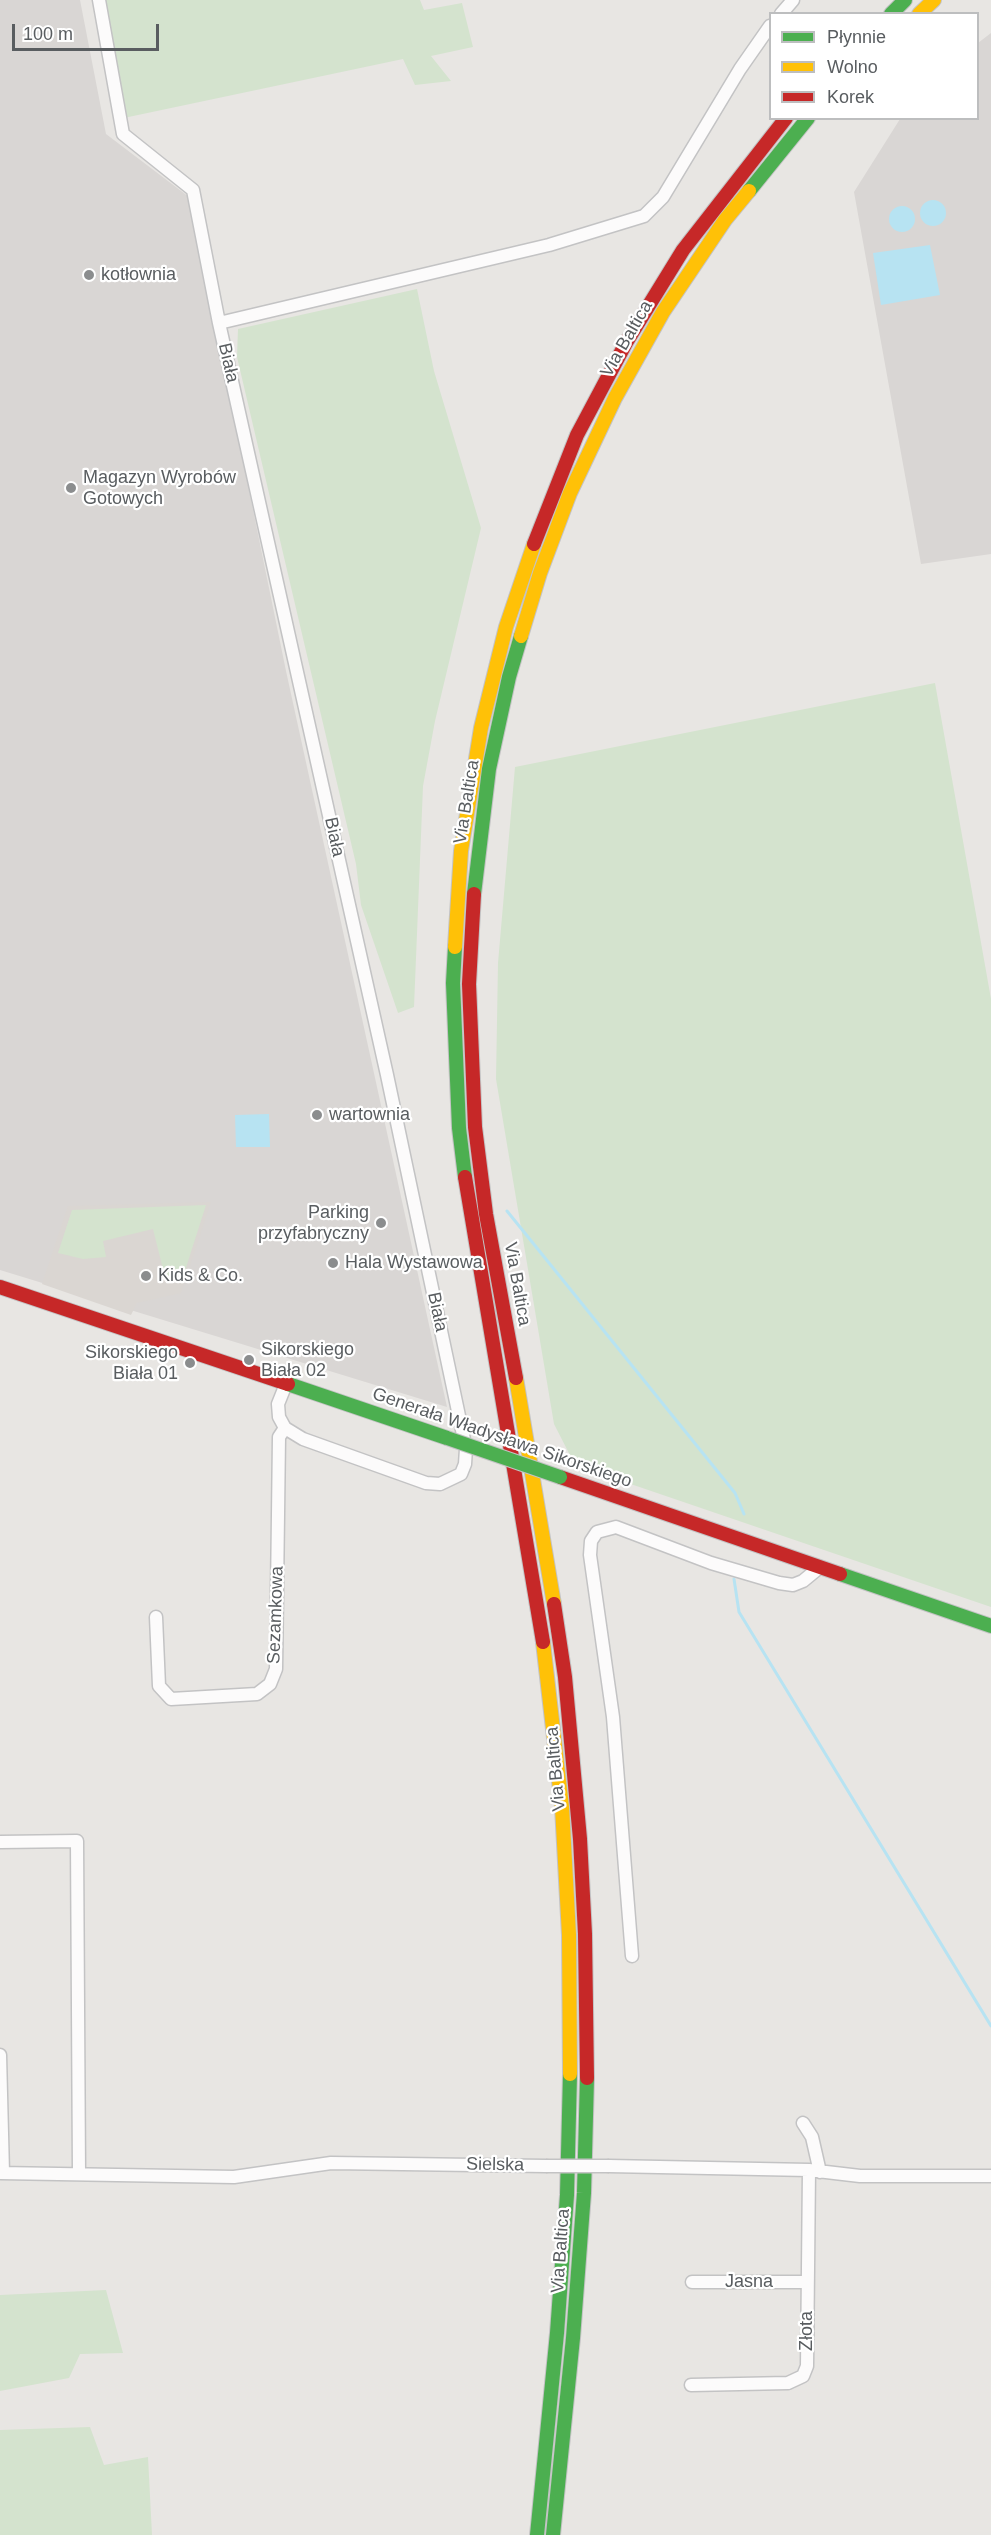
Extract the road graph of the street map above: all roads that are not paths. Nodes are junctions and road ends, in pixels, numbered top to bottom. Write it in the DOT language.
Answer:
graph roads {
  1 [pos="99,0"];
  2 [pos="793,0"];
  3 [pos="905,0"];
  4 [pos="934,0"];
  5 [pos="783,12"];
  6 [pos="893,12"];
  7 [pos="921,12"];
  8 [pos="769,29"];
  9 [pos="784,120"];
  10 [pos="806,120"];
  11 [pos="219,323"];
  12 [pos="0,1287"];
  13 [pos="286,1384"];
  14 [pos="285,1428"];
  15 [pos="820,1567"];
  16 [pos="156,1617"];
  17 [pos="991,1626"];
  18 [pos="0,1842"];
  19 [pos="632,1956"];
  20 [pos="0,2055"];
  21 [pos="803,2123"];
  22 [pos="815,2171"];
  23 [pos="2,2173"];
  24 [pos="79,2174"];
  25 [pos="991,2176"];
  26 [pos="692,2282"];
  27 [pos="807,2282"];
  28 [pos="691,2385"];
  29 [pos="537,2535"];
  30 [pos="553,2535"];
  1 -- 11 [label="street, Biała"];
  2 -- 5 [label="street"];
  3 -- 6 [label="main road"];
  4 -- 7 [label="main road"];
  8 -- 11 [label="street"];
  9 -- 29 [label="main road, Via Baltica"];
  10 -- 30 [label="main road, Via Baltica"];
  11 -- 14 [label="street, Biała"];
  12 -- 13 [label="main road, Generała Władysława Sikorskiego"];
  13 -- 14 [label="street"];
  13 -- 15 [label="main road, Generała Władysława Sikorskiego, bridge"];
  14 -- 16 [label="street, Sezamkowa"];
  15 -- 17 [label="main road, Generała Władysława Sikorskiego"];
  15 -- 19 [label="street"];
  18 -- 24 [label="street"];
  20 -- 23 [label="street"];
  21 -- 22 [label="street, Złota"];
  22 -- 24 [label="street, Sielska, bridge"];
  22 -- 25 [label="street, Sielska"];
  22 -- 27 [label="street, Złota"];
  23 -- 24 [label="street, Sielska"];
  26 -- 27 [label="street, Jasna"];
  27 -- 28 [label="street, Złota"];
}
